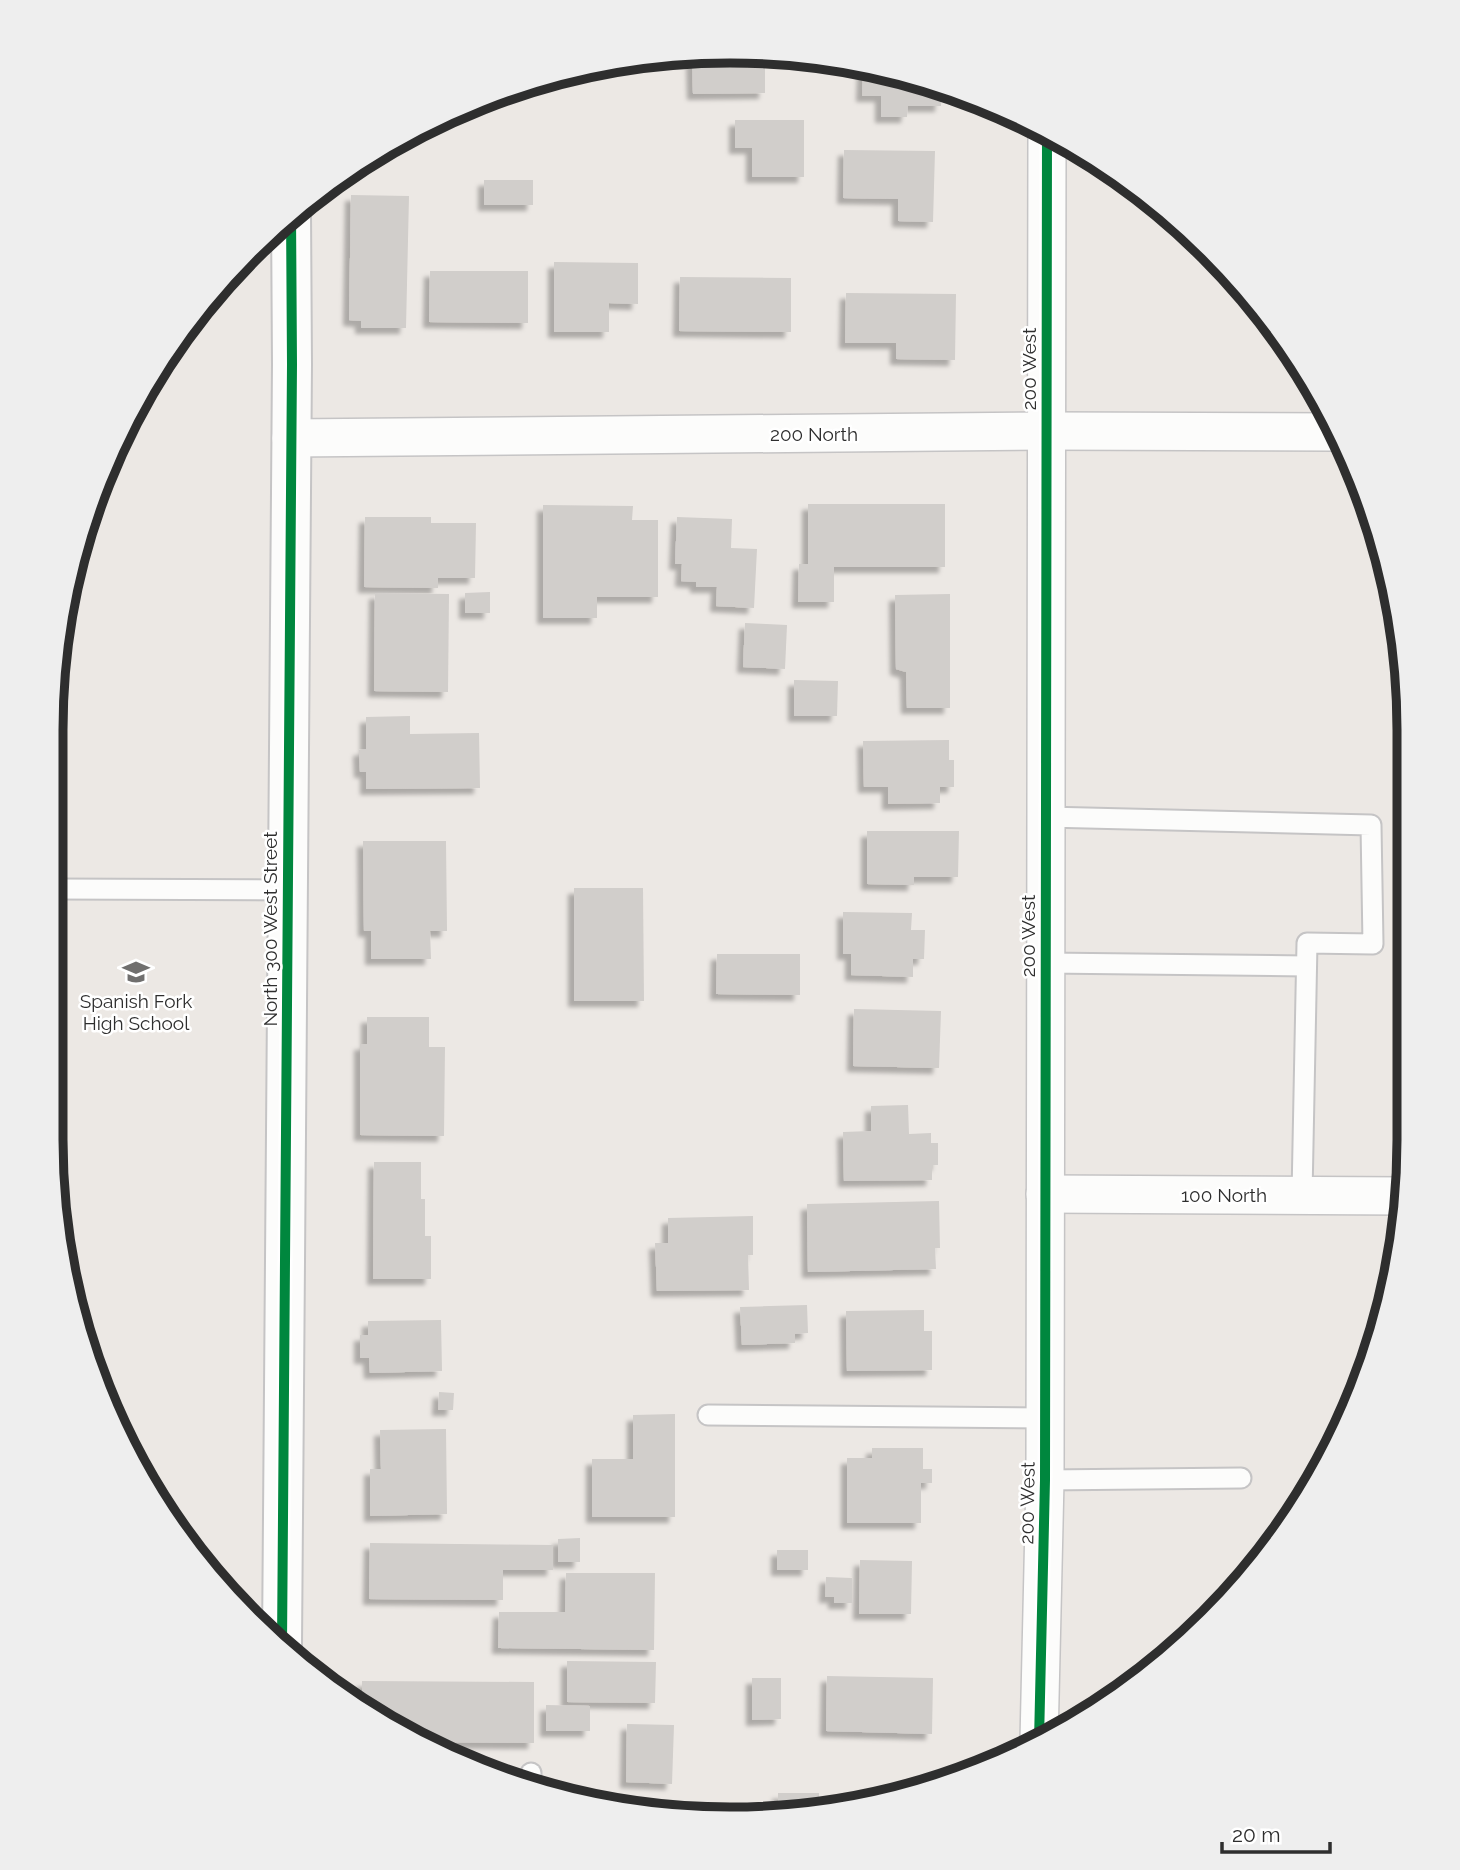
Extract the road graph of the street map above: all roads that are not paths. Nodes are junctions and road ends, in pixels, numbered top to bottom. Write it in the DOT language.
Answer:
graph roads {
  1 [pos="1047,143"];
  2 [pos="291,228"];
  3 [pos="1046,432"];
  4 [pos="1326,432"];
  5 [pos="291,438"];
  6 [pos="1046,817"];
  7 [pos="63,889"];
  8 [pos="288,890"];
  9 [pos="1045,963"];
  10 [pos="1306,966"];
  11 [pos="1045,1194"];
  12 [pos="1302,1195"];
  13 [pos="1395,1196"];
  14 [pos="708,1415"];
  15 [pos="1045,1418"];
  16 [pos="1241,1478"];
  17 [pos="1045,1480"];
  18 [pos="282,1634"];
  19 [pos="1039,1731"];
  1 -- 3 [label="street, 200 West"];
  2 -- 5 [label="street, North 300 West Street"];
  3 -- 4 [label="street, 200 North"];
  3 -- 5 [label="street, 200 North"];
  3 -- 6 [label="street, 200 West"];
  5 -- 8 [label="street, North 300 West Street"];
  6 -- 9 [label="street, 200 West"];
  6 -- 10 [label="lane"];
  7 -- 8 [label="lane"];
  8 -- 18 [label="street, North 300 West Street"];
  9 -- 10 [label="lane"];
  9 -- 11 [label="street, 200 West"];
  10 -- 12 [label="lane"];
  11 -- 12 [label="street, 100 North"];
  11 -- 15 [label="street, 200 West"];
  12 -- 13 [label="street, 100 North"];
  14 -- 15 [label="lane"];
  15 -- 17 [label="street, 200 West"];
  16 -- 17 [label="lane"];
  17 -- 19 [label="street, 200 West"];
}
